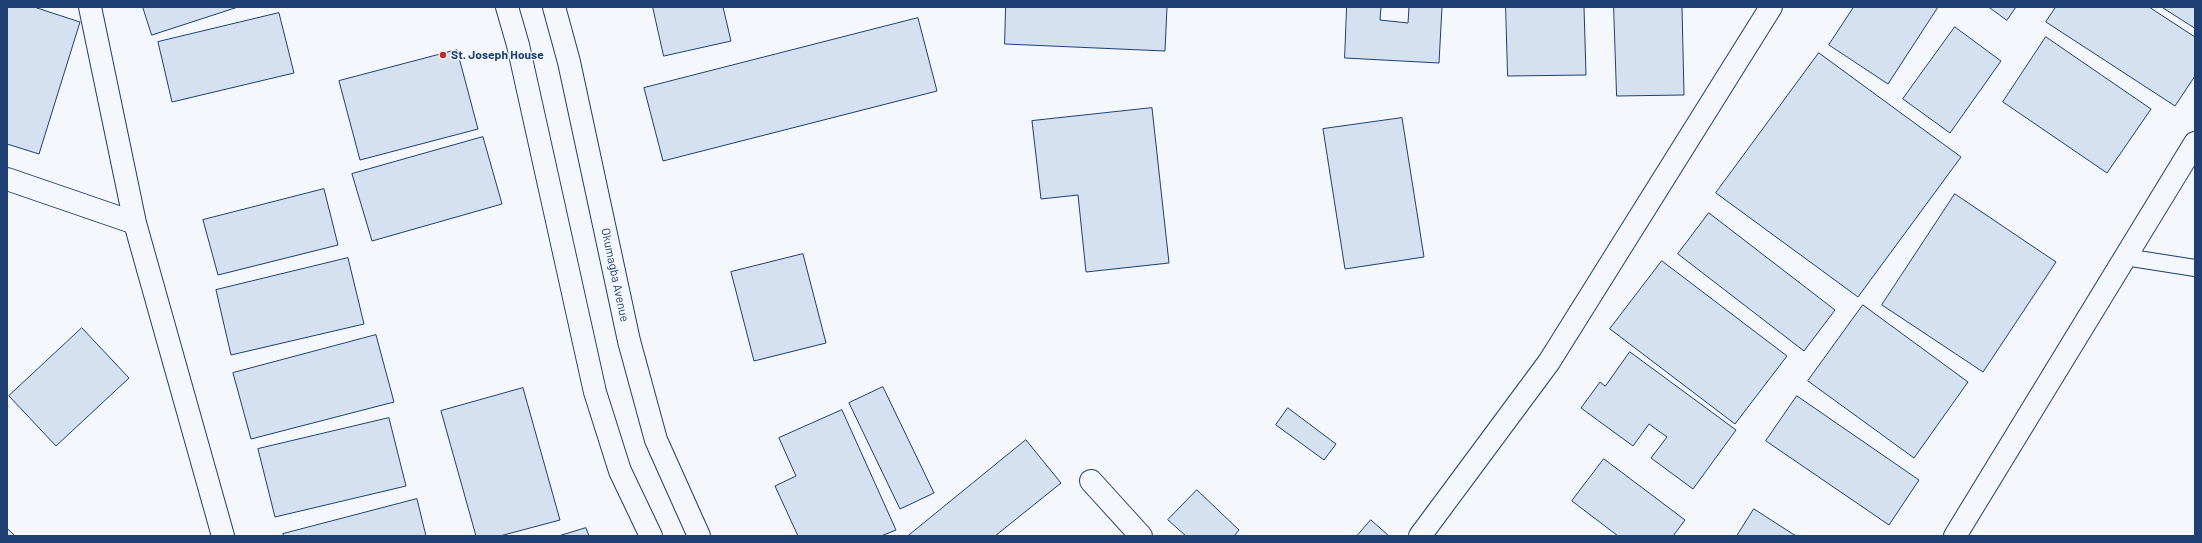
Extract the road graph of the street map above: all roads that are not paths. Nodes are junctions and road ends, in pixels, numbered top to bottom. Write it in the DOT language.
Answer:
graph roads {
  1 [pos="90,7"];
  2 [pos="507,7"];
  3 [pos="554,7"];
  4 [pos="1771,7"];
  5 [pos="2195,143"];
  6 [pos="7,179"];
  7 [pos="135,223"];
  8 [pos="2126,257"];
  9 [pos="2195,268"];
  10 [pos="1090,481"];
  11 [pos="223,536"];
  12 [pos="651,536"];
  13 [pos="699,536"];
  14 [pos="1141,536"];
  15 [pos="1420,536"];
  16 [pos="1955,536"];
  1 -- 7 [label="street"];
  2 -- 12 [label="street"];
  3 -- 13 [label="street, Okumagba Avenue"];
  4 -- 15 [label="street"];
  5 -- 8 [label="street"];
  6 -- 7 [label="street"];
  7 -- 11 [label="street"];
  8 -- 9 [label="lane"];
  8 -- 16 [label="street"];
  10 -- 14 [label="street"];
}
